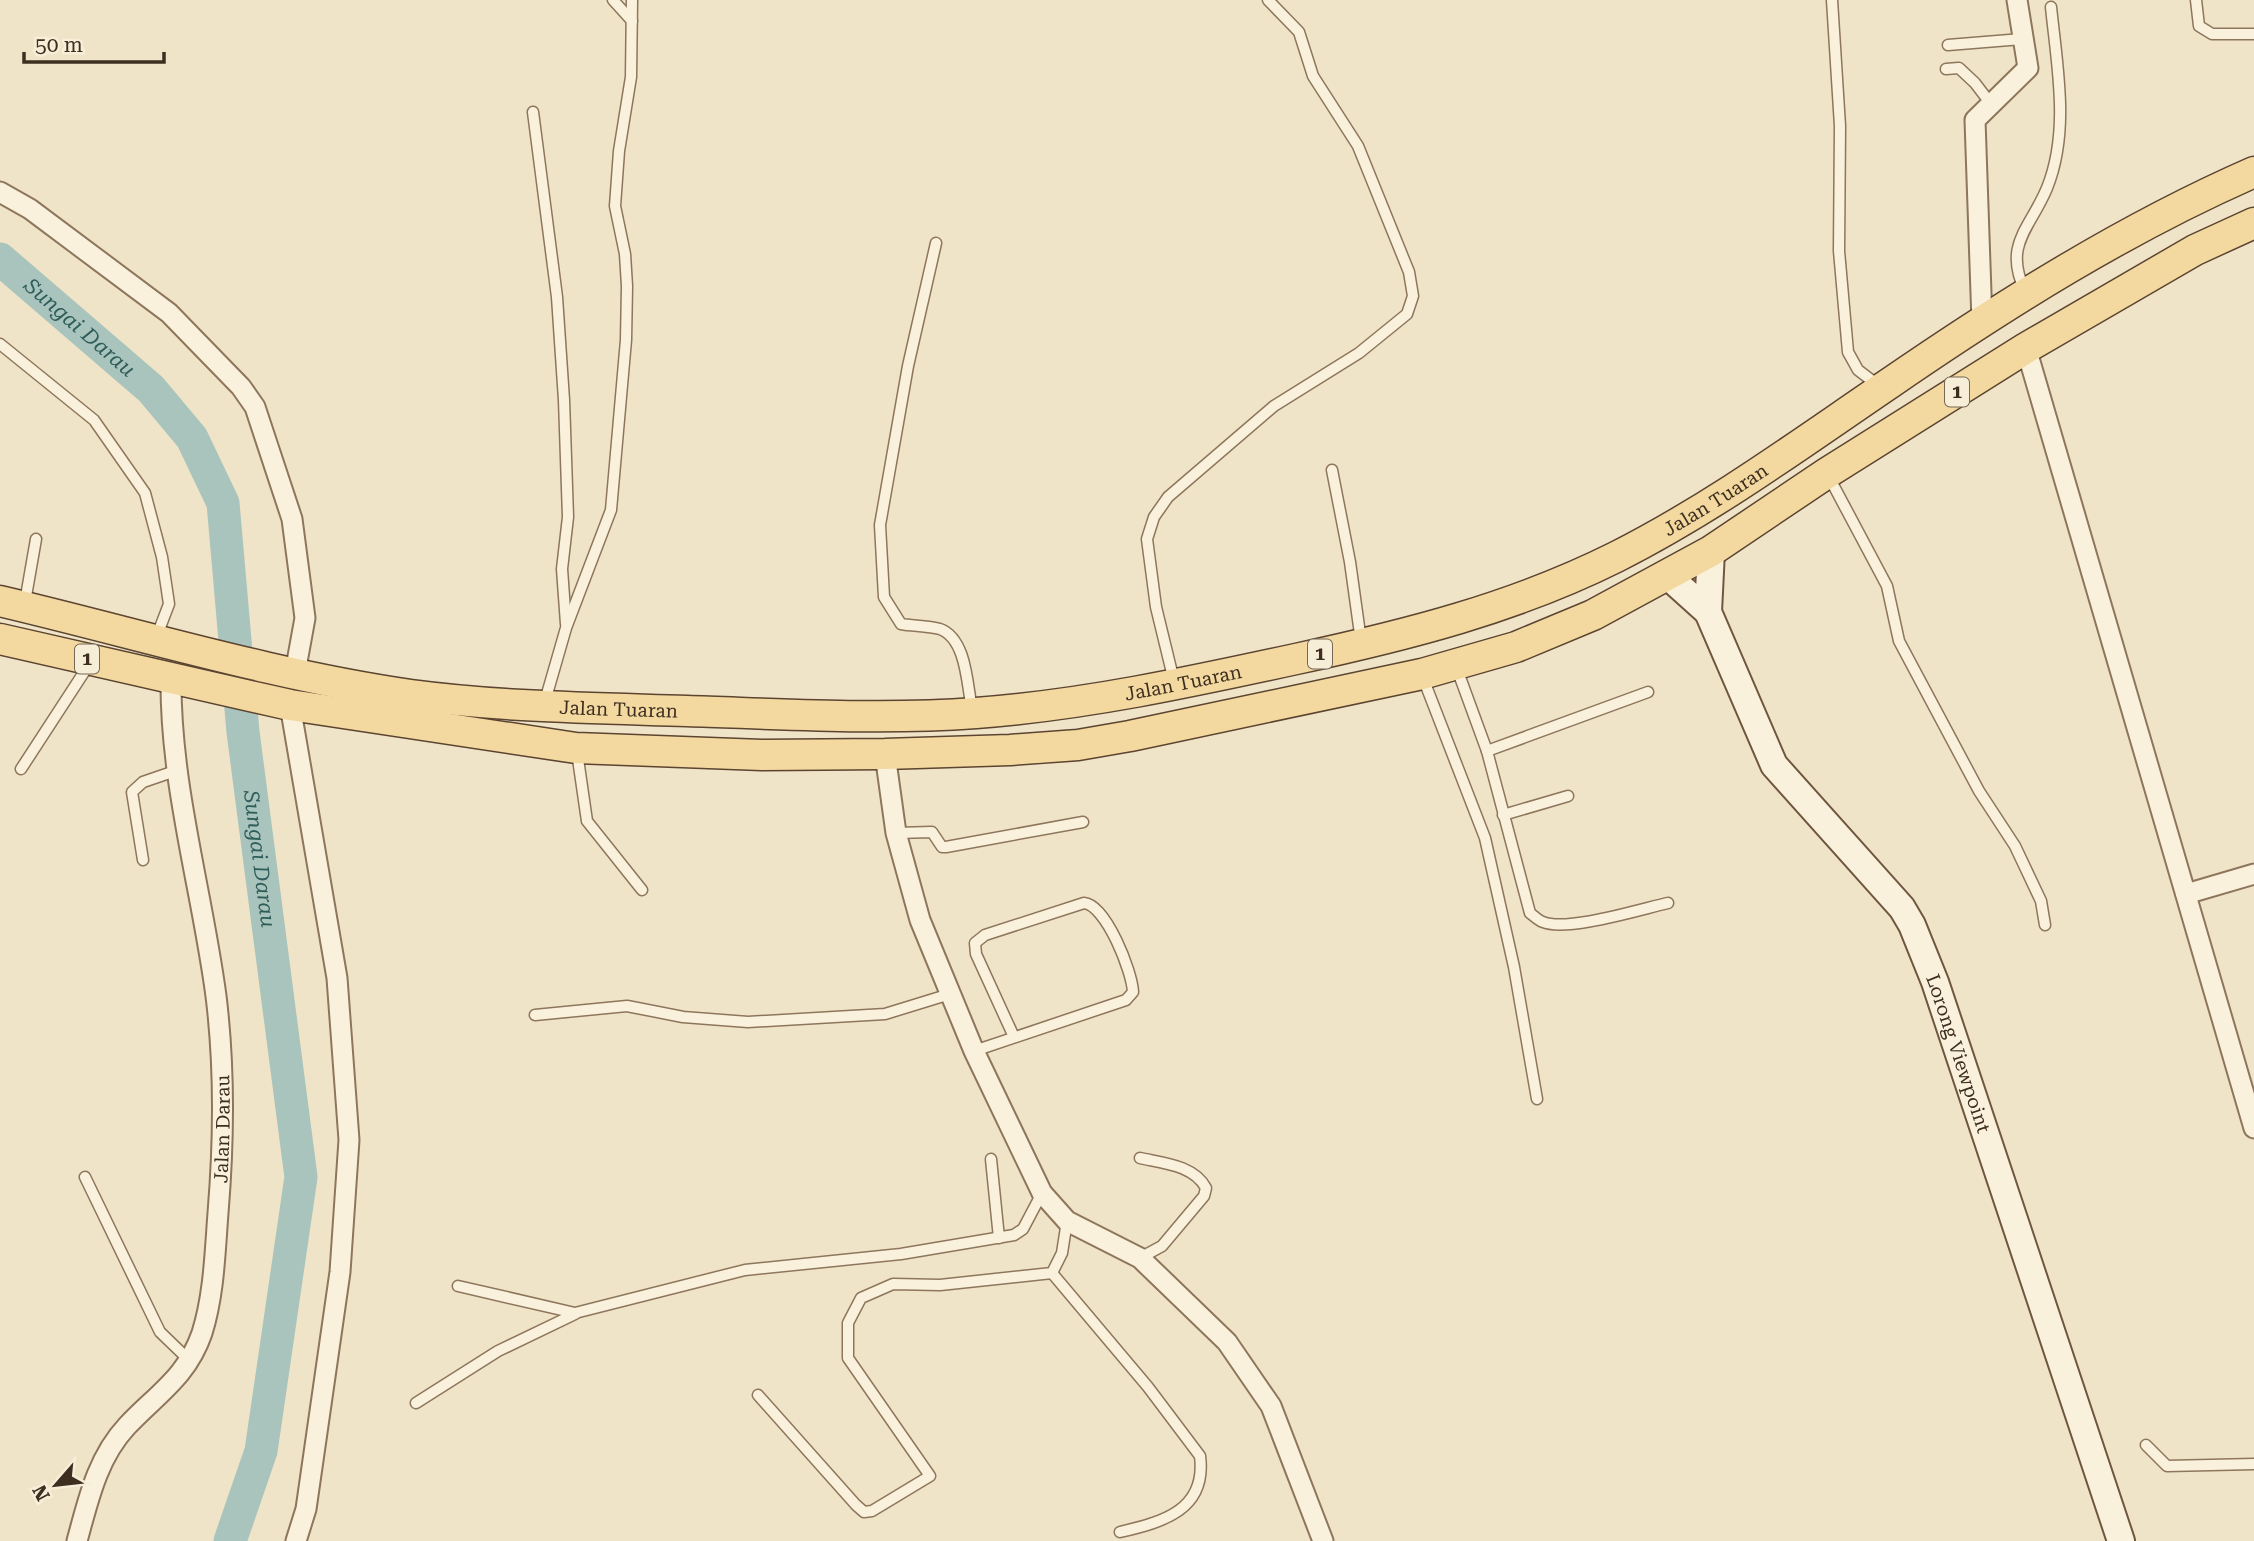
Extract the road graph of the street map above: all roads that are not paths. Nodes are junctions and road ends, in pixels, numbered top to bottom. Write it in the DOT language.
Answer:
graph roads {
  1 [pos="613,0"];
  2 [pos="632,0"];
  3 [pos="1268,0"];
  4 [pos="1832,0"];
  5 [pos="2017,0"];
  6 [pos="2196,0"];
  7 [pos="2051,7"];
  8 [pos="632,21"];
  9 [pos="2254,34"];
  10 [pos="2022,39"];
  11 [pos="1948,45"];
  12 [pos="1946,69"];
  13 [pos="1991,104"];
  14 [pos="533,112"];
  15 [pos="2254,172"];
  16 [pos="0,191"];
  17 [pos="2254,223"];
  18 [pos="936,243"];
  19 [pos="2027,295"];
  20 [pos="1982,322"];
  21 [pos="0,344"];
  22 [pos="2026,348"];
  23 [pos="1882,388"];
  24 [pos="1332,470"];
  25 [pos="1827,473"];
  26 [pos="36,539"];
  27 [pos="1711,551"];
  28 [pos="1668,576"];
  29 [pos="12,603"];
  30 [pos="1708,612"];
  31 [pos="566,628"];
  32 [pos="0,639"];
  33 [pos="163,641"];
  34 [pos="1362,645"];
  35 [pos="92,660"];
  36 [pos="1456,665"];
  37 [pos="283,670"];
  38 [pos="1422,674"];
  39 [pos="173,678"];
  40 [pos="1175,685"];
  41 [pos="1648,692"];
  42 [pos="277,702"];
  43 [pos="544,705"];
  44 [pos="607,708"];
  45 [pos="972,713"];
  46 [pos="576,748"];
  47 [pos="979,751"];
  48 [pos="1488,751"];
  49 [pos="885,754"];
  50 [pos="21,769"];
  51 [pos="178,770"];
  52 [pos="1568,796"];
  53 [pos="1503,815"];
  54 [pos="1083,822"];
  55 [pos="896,834"];
  56 [pos="143,860"];
  57 [pos="2254,874"];
  58 [pos="642,890"];
  59 [pos="2186,894"];
  60 [pos="1668,903"];
  61 [pos="2045,925"];
  62 [pos="950,994"];
  63 [pos="536,1015"];
  64 [pos="1014,1037"];
  65 [pos="974,1051"];
  66 [pos="1537,1099"];
  67 [pos="2254,1128"];
  68 [pos="1140,1158"];
  69 [pos="991,1159"];
  70 [pos="85,1177"];
  71 [pos="1042,1193"];
  72 [pos="1067,1220"];
  73 [pos="999,1237"];
  74 [pos="1140,1258"];
  75 [pos="1052,1273"];
  76 [pos="458,1286"];
  77 [pos="575,1313"];
  78 [pos="188,1360"];
  79 [pos="758,1395"];
  80 [pos="416,1402"];
  81 [pos="2146,1445"];
  82 [pos="2254,1464"];
  83 [pos="1120,1532"];
  84 [pos="77,1541"];
  85 [pos="296,1541"];
  86 [pos="1323,1541"];
  87 [pos="2121,1541"];
  1 -- 8 [label="lane"];
  2 -- 8 [label="lane"];
  3 -- 40 [label="lane"];
  4 -- 23 [label="lane"];
  5 -- 10 [label="street"];
  6 -- 9 [label="lane"];
  7 -- 19 [label="lane"];
  8 -- 31 [label="lane"];
  10 -- 11 [label="lane"];
  10 -- 13 [label="street"];
  12 -- 13 [label="lane"];
  13 -- 20 [label="street"];
  14 -- 31 [label="lane"];
  15 -- 19 [label="main road, Jalan Tuaran / 1"];
  16 -- 37 [label="street"];
  17 -- 22 [label="main road, Jalan Tuaran / 1"];
  18 -- 45 [label="lane"];
  19 -- 20 [label="main road, Jalan Tuaran / 1"];
  20 -- 23 [label="main road, Jalan Tuaran / 1"];
  21 -- 33 [label="lane"];
  22 -- 25 [label="main road, Jalan Tuaran / 1"];
  22 -- 59 [label="street"];
  23 -- 34 [label="main road, Jalan Tuaran / 1"];
  24 -- 34 [label="lane"];
  25 -- 27 [label="main road, Jalan Tuaran / 1"];
  25 -- 61 [label="lane"];
  26 -- 29 [label="lane"];
  27 -- 28 [label="main road, Jalan Tuaran / 1"];
  27 -- 30 [label="street"];
  28 -- 30 [label="street"];
  28 -- 36 [label="main road, Jalan Tuaran / 1"];
  29 -- 33 [label="main road, Jalan Tuaran / 1"];
  30 -- 87 [label="street, Lorong Viewpoint"];
  31 -- 43 [label="lane"];
  32 -- 35 [label="main road, Jalan Tuaran / 1"];
  33 -- 37 [label="main road, Jalan Tuaran / 1"];
  34 -- 40 [label="main road, Jalan Tuaran / 1"];
  35 -- 39 [label="main road, Jalan Tuaran / 1"];
  35 -- 50 [label="lane"];
  36 -- 38 [label="main road, Jalan Tuaran / 1"];
  36 -- 48 [label="lane"];
  37 -- 43 [label="main road, Jalan Tuaran / 1"];
  38 -- 47 [label="main road, Jalan Tuaran / 1"];
  38 -- 66 [label="lane"];
  39 -- 42 [label="main road, Jalan Tuaran / 1"];
  39 -- 51 [label="street, Jalan Darau"];
  40 -- 45 [label="main road, Jalan Tuaran / 1"];
  41 -- 48 [label="lane"];
  42 -- 46 [label="main road, Jalan Tuaran / 1"];
  42 -- 85 [label="street"];
  43 -- 44 [label="main road, Jalan Tuaran / 1"];
  44 -- 45 [label="main road, Jalan Tuaran / 1"];
  44 -- 47 [label="main road"];
  46 -- 49 [label="main road, Jalan Tuaran / 1"];
  46 -- 58 [label="lane"];
  47 -- 49 [label="main road, Jalan Tuaran / 1"];
  48 -- 53 [label="lane"];
  49 -- 55 [label="street"];
  51 -- 56 [label="lane"];
  51 -- 78 [label="street, Jalan Darau"];
  52 -- 53 [label="lane"];
  53 -- 60 [label="lane"];
  54 -- 55 [label="lane"];
  55 -- 62 [label="street"];
  57 -- 59 [label="street"];
  59 -- 67 [label="street"];
  62 -- 63 [label="lane"];
  62 -- 65 [label="street"];
  64 -- 64 [label="lane"];
  64 -- 65 [label="lane"];
  65 -- 71 [label="street"];
  68 -- 74 [label="lane"];
  69 -- 73 [label="lane"];
  70 -- 78 [label="lane"];
  71 -- 72 [label="street"];
  71 -- 73 [label="lane"];
  72 -- 74 [label="street"];
  72 -- 75 [label="lane"];
  73 -- 77 [label="lane"];
  74 -- 86 [label="street"];
  75 -- 79 [label="lane"];
  75 -- 83 [label="lane"];
  76 -- 77 [label="lane"];
  77 -- 80 [label="lane"];
  78 -- 84 [label="street, Jalan Darau"];
  81 -- 82 [label="lane"];
}
